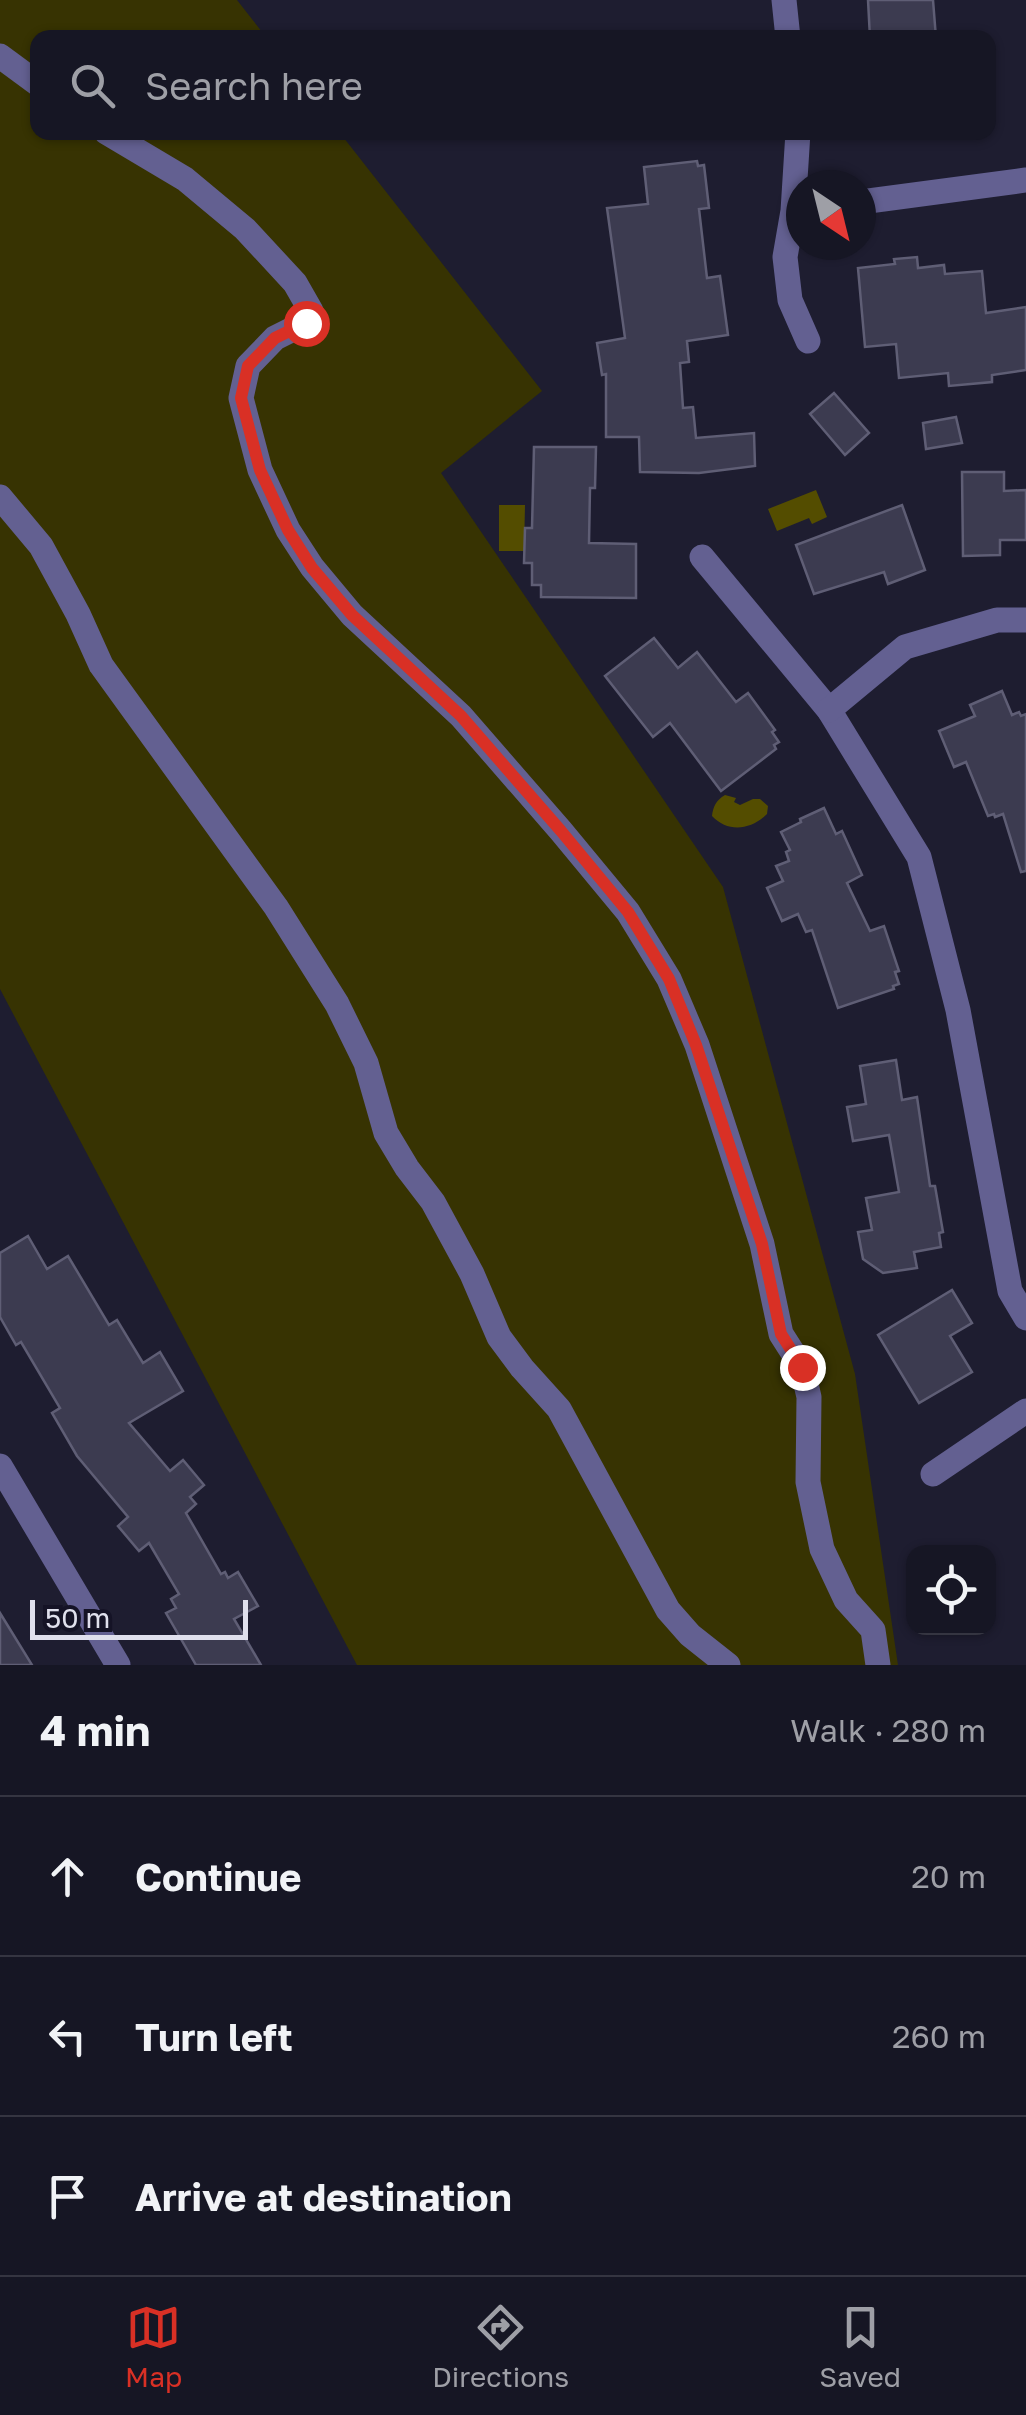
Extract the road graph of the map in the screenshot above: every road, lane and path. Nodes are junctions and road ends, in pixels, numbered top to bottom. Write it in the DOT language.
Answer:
graph roads {
  1 [pos="784,0"];
  2 [pos="787,30"];
  3 [pos="0,56"];
  4 [pos="30,78"];
  5 [pos="119,140"];
  6 [pos="798,140"];
  7 [pos="798,170"];
  8 [pos="1026,180"];
  9 [pos="876,200"];
  10 [pos="786,253"];
  11 [pos="808,340"];
  12 [pos="0,497"];
  13 [pos="702,557"];
  14 [pos="1026,620"];
  15 [pos="829,710"];
  16 [pos="1026,1318"];
  17 [pos="1026,1411"];
  18 [pos="0,1466"];
  19 [pos="933,1474"];
  20 [pos="118,1665"];
  21 [pos="728,1665"];
  22 [pos="878,1665"];
  1 -- 2 [label="street"];
  3 -- 4 [label="street"];
  5 -- 22 [label="street"];
  6 -- 7 [label="street"];
  8 -- 9 [label="street"];
  10 -- 11 [label="street"];
  12 -- 21 [label="street"];
  13 -- 15 [label="street"];
  14 -- 15 [label="street"];
  15 -- 16 [label="street"];
  17 -- 19 [label="street"];
  18 -- 20 [label="street"];
}
